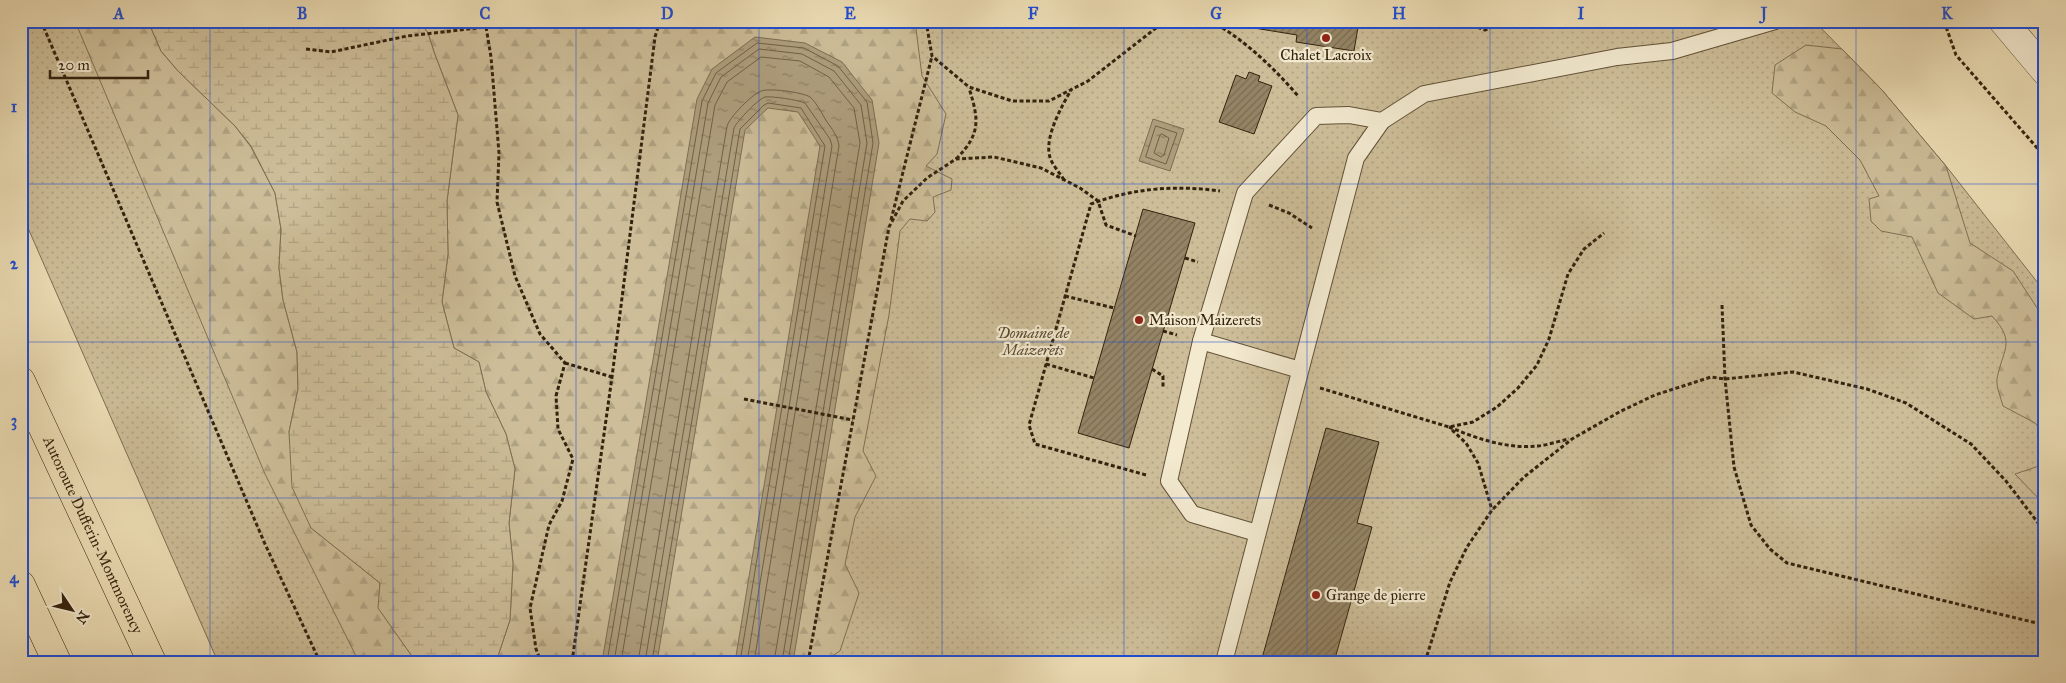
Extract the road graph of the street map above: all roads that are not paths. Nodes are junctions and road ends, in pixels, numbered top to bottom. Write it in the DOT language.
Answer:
graph roads {
  1 [pos="1775,21"];
  2 [pos="2003,21"];
  3 [pos="2045,71"];
  4 [pos="1382,121"];
  5 [pos="1202,341"];
  6 [pos="1298,376"];
  7 [pos="21,381"];
  8 [pos="1257,533"];
  9 [pos="21,585"];
  10 [pos="57,662"];
  11 [pos="152,662"];
  12 [pos="1224,662"];
  1 -- 4 [label="lane"];
  2 -- 3 [label="street"];
  4 -- 5 [label="lane"];
  4 -- 6 [label="lane"];
  5 -- 6 [label="lane"];
  5 -- 8 [label="lane"];
  6 -- 8 [label="lane"];
  7 -- 11 [label="highway, Autoroute Dufferin-Montmorency"];
  8 -- 12 [label="lane"];
  9 -- 10 [label="highway"];
}
